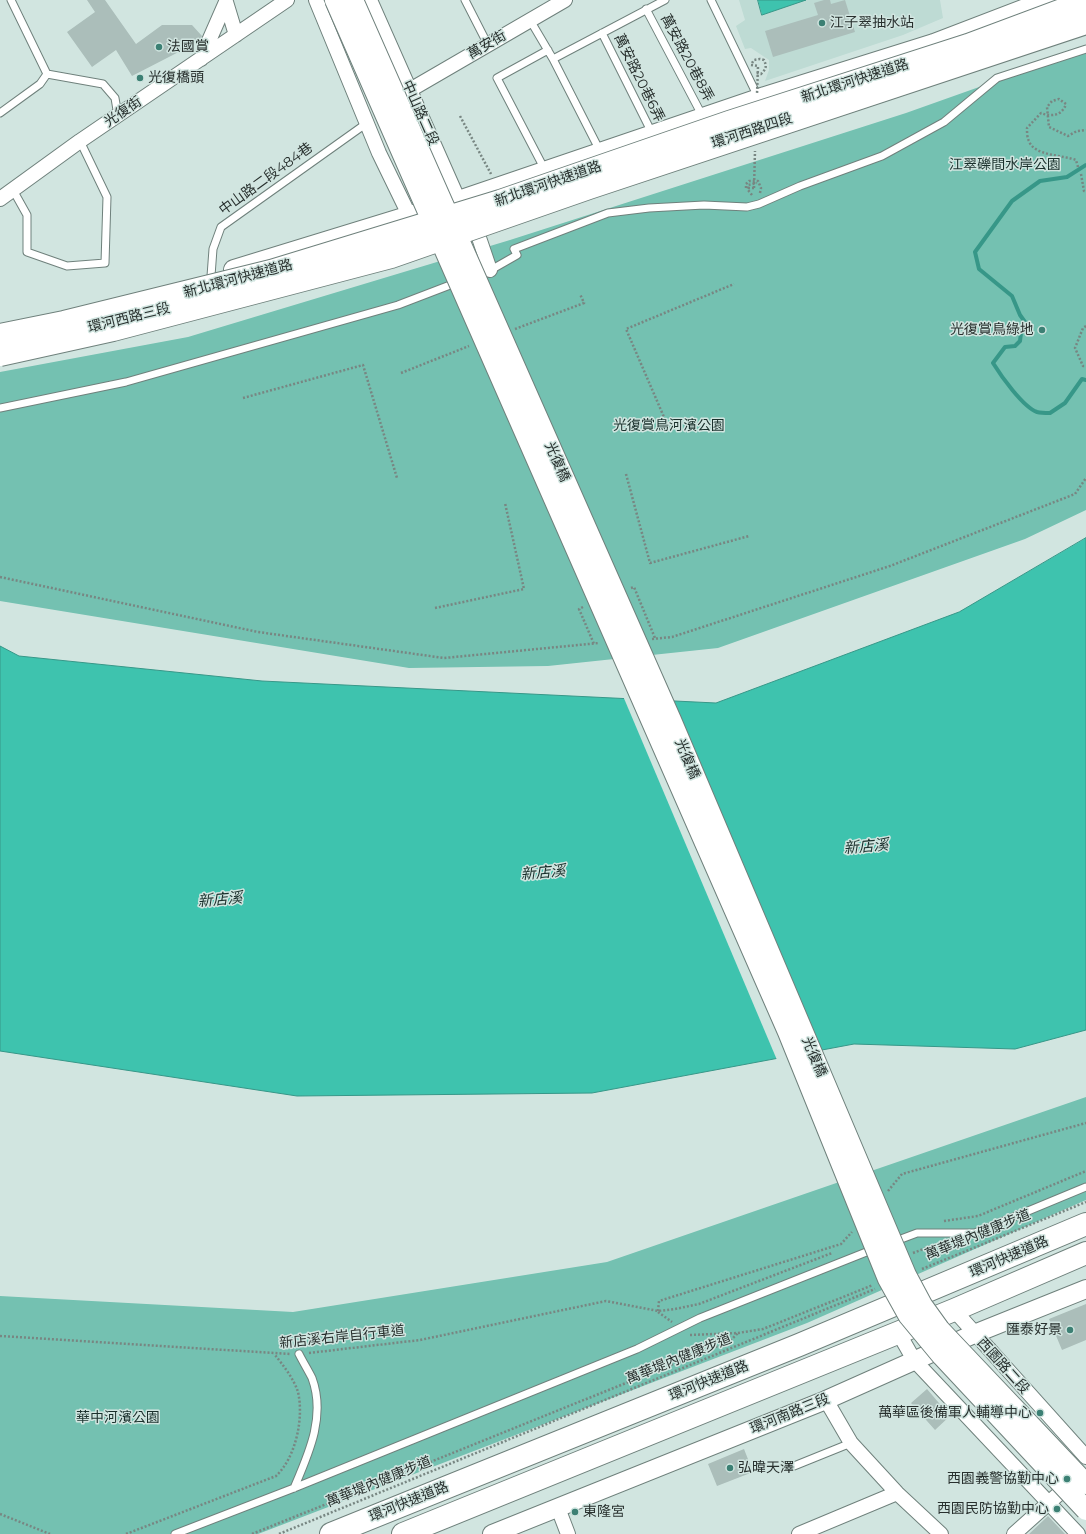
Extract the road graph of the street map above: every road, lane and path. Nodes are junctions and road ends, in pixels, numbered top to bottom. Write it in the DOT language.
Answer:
graph roads {
  1 [pos="11,0"];
  2 [pos="287,0"];
  3 [pos="316,0"];
  4 [pos="335,0"];
  5 [pos="353,0"];
  6 [pos="370,0"];
  7 [pos="465,0"];
  8 [pos="565,0"];
  9 [pos="665,0"];
  10 [pos="711,0"];
  11 [pos="1049,0"];
  12 [pos="1086,0"];
  13 [pos="223,1"];
  14 [pos="548,4"];
  15 [pos="646,10"];
  16 [pos="530,20"];
  17 [pos="1086,24"];
  18 [pos="602,33"];
  19 [pos="236,35"];
  20 [pos="488,44"];
  21 [pos="1086,49"];
  22 [pos="548,50"];
  23 [pos="553,59"];
  24 [pos="201,60"];
  25 [pos="750,65"];
  26 [pos="758,66"];
  27 [pos="754,69"];
  28 [pos="754,73"];
  29 [pos="47,74"];
  30 [pos="410,90"];
  31 [pos="760,100"];
  32 [pos="0,113"];
  33 [pos="118,116"];
  34 [pos="460,116"];
  35 [pos="1048,116"];
  36 [pos="704,119"];
  37 [pos="367,123"];
  38 [pos="1086,130"];
  39 [pos="653,135"];
  40 [pos="80,141"];
  41 [pos="601,153"];
  42 [pos="1078,167"];
  43 [pos="546,171"];
  44 [pos="1081,174"];
  45 [pos="757,183"];
  46 [pos="499,188"];
  47 [pos="754,188"];
  48 [pos="13,190"];
  49 [pos="1086,192"];
  50 [pos="0,198"];
  51 [pos="460,201"];
  52 [pos="410,216"];
  53 [pos="474,223"];
  54 [pos="420,242"];
  55 [pos="454,248"];
  56 [pos="490,270"];
  57 [pos="211,276"];
  58 [pos="734,284"];
  59 [pos="580,294"];
  60 [pos="0,326"];
  61 [pos="1086,326"];
  62 [pos="509,331"];
  63 [pos="0,335"];
  64 [pos="475,344"];
  65 [pos="0,348"];
  66 [pos="0,355"];
  67 [pos="1086,366"];
  68 [pos="402,373"];
  69 [pos="244,398"];
  70 [pos="0,408"];
  71 [pos="670,431"];
  72 [pos="626,474"];
  73 [pos="398,478"];
  74 [pos="1086,478"];
  75 [pos="505,503"];
  76 [pos="749,536"];
  77 [pos="0,577"];
  78 [pos="435,608"];
  79 [pos="648,639"];
  80 [pos="602,643"];
  81 [pos="1086,1187"];
  82 [pos="1086,1202"];
  83 [pos="1086,1224"];
  84 [pos="1086,1241"];
  85 [pos="940,1242"];
  86 [pos="1076,1251"];
  87 [pos="912,1253"];
  88 [pos="894,1279"];
  89 [pos="1086,1289"];
  90 [pos="954,1310"];
  91 [pos="658,1311"];
  92 [pos="909,1318"];
  93 [pos="974,1334"];
  94 [pos="0,1336"];
  95 [pos="799,1345"];
  96 [pos="977,1352"];
  97 [pos="275,1354"];
  98 [pos="299,1354"];
  99 [pos="1002,1354"];
  100 [pos="914,1360"];
  101 [pos="826,1400"];
  102 [pos="851,1443"];
  103 [pos="1086,1457"];
  104 [pos="794,1466"];
  105 [pos="1086,1470"];
  106 [pos="1086,1484"];
  107 [pos="294,1488"];
  108 [pos="897,1493"];
  109 [pos="1048,1503"];
  110 [pos="558,1508"];
  111 [pos="1086,1510"];
  112 [pos="0,1514"];
  113 [pos="50,1534"];
  114 [pos="126,1534"];
  115 [pos="175,1534"];
  116 [pos="252,1534"];
  117 [pos="279,1534"];
  118 [pos="331,1534"];
  119 [pos="402,1534"];
  120 [pos="492,1534"];
  121 [pos="568,1534"];
  122 [pos="799,1534"];
  123 [pos="941,1534"];
  124 [pos="1014,1534"];
  125 [pos="1078,1534"];
  1 -- 29 [label="lane"];
  2 -- 19 [label="street, 光復街"];
  3 -- 37 [label="street"];
  4 -- 55 [label="main road, bridge"];
  5 -- 55 [label="main road, bridge"];
  6 -- 30 [label="street, 中山路二段"];
  7 -- 20 [label="lane"];
  8 -- 14 [label="street, 萬安街"];
  9 -- 15 [label="lane"];
  10 -- 31 [label="lane"];
  11 -- 31 [label="main road, 環河西路四段"];
  12 -- 63 [label="highway, 新北環河快速道路, bridge"];
  13 -- 19 [label="street"];
  13 -- 24 [label="street"];
  14 -- 16 [label="street, 萬安街"];
  15 -- 18 [label="lane"];
  15 -- 36 [label="lane, 萬安路20巷8弄"];
  16 -- 20 [label="street, 萬安街"];
  16 -- 22 [label="lane"];
  17 -- 53 [label="main road, 環河西路四段"];
  17 -- 66 [label="highway, 新北環河快速道路, bridge"];
  18 -- 23 [label="lane"];
  18 -- 39 [label="lane, 萬安路20巷6弄"];
  19 -- 24 [label="street, 光復街"];
  20 -- 30 [label="street, 萬安街"];
  21 -- 56 [label="lane"];
  22 -- 23 [label="lane"];
  22 -- 43 [label="lane"];
  23 -- 41 [label="lane"];
  24 -- 33 [label="street, 光復街"];
  25 -- 26 [label="path, bridge"];
  27 -- 28 [label="path"];
  29 -- 32 [label="lane"];
  29 -- 33 [label="lane"];
  30 -- 51 [label="street, 中山路二段"];
  31 -- 36 [label="main road, 環河西路四段"];
  33 -- 40 [label="street, 光復街"];
  34 -- 46 [label="path"];
  35 -- 35 [label="path"];
  35 -- 38 [label="path"];
  35 -- 42 [label="path"];
  36 -- 39 [label="main road, 環河西路四段"];
  37 -- 52 [label="street"];
  37 -- 57 [label="lane, 中山路二段484巷"];
  39 -- 41 [label="main road, 環河西路四段"];
  40 -- 48 [label="street, 光復街"];
  40 -- 48 [label="lane"];
  41 -- 43 [label="main road, 環河西路四段"];
  43 -- 46 [label="main road, 環河西路四段"];
  44 -- 49 [label="path"];
  45 -- 47 [label="path"];
  46 -- 51 [label="main road, 環河西路四段"];
  48 -- 50 [label="street, 光復街"];
  51 -- 52 [label="main road, 環河西路四段"];
  51 -- 53 [label="street, 中山路二段"];
  52 -- 54 [label="street"];
  52 -- 57 [label="main road, 環河西路三段"];
  53 -- 54 [label="street, 環河西路四段"];
  53 -- 56 [label="street, 中山路二段"];
  54 -- 65 [label="main road, 環河西路三段"];
  55 -- 88 [label="main road, 光復橋, bridge"];
  56 -- 70 [label="lane"];
  57 -- 60 [label="main road, 環河西路三段"];
  58 -- 71 [label="path"];
  59 -- 62 [label="path"];
  61 -- 67 [label="path"];
  64 -- 68 [label="path"];
  69 -- 73 [label="path"];
  72 -- 76 [label="path"];
  74 -- 79 [label="path"];
  75 -- 78 [label="path"];
  77 -- 80 [label="path"];
  81 -- 107 [label="lane"];
  82 -- 88 [label="path, 萬華堤內健康步道"];
  83 -- 95 [label="highway, 環河快速道路"];
  84 -- 86 [label="highway"];
  85 -- 87 [label="path"];
  86 -- 90 [label="highway, 環河快速道路"];
  86 -- 95 [label="highway"];
  88 -- 92 [label="main road, 光復橋, bridge"];
  88 -- 116 [label="path"];
  88 -- 117 [label="path, 萬華堤內健康步道"];
  89 -- 93 [label="street, 環河南路三段"];
  90 -- 92 [label="highway, 環河快速道路"];
  90 -- 93 [label="street, 西園路二段"];
  91 -- 98 [label="path, 新店溪右岸自行車道"];
  92 -- 100 [label="street"];
  92 -- 106 [label="main road, bridge"];
  92 -- 111 [label="main road, bridge"];
  92 -- 119 [label="highway, 環河快速道路"];
  93 -- 100 [label="street, 環河南路三段"];
  93 -- 103 [label="street, 西園路二段"];
  94 -- 97 [label="path, 新店溪右岸自行車道"];
  95 -- 118 [label="highway, 環河快速道路"];
  96 -- 99 [label="path, bridge"];
  97 -- 98 [label="path, 新店溪右岸自行車道"];
  97 -- 114 [label="path"];
  98 -- 107 [label="lane"];
  100 -- 101 [label="street, 環河南路三段"];
  100 -- 109 [label="street"];
  101 -- 102 [label="street"];
  101 -- 110 [label="street, 環河南路三段"];
  102 -- 104 [label="lane"];
  102 -- 108 [label="street"];
  105 -- 109 [label="street"];
  107 -- 115 [label="lane"];
  108 -- 122 [label="street"];
  108 -- 123 [label="street"];
  109 -- 124 [label="street"];
  109 -- 125 [label="street"];
  110 -- 120 [label="street, 環河南路三段"];
  110 -- 121 [label="street"];
  112 -- 113 [label="path"];
}
